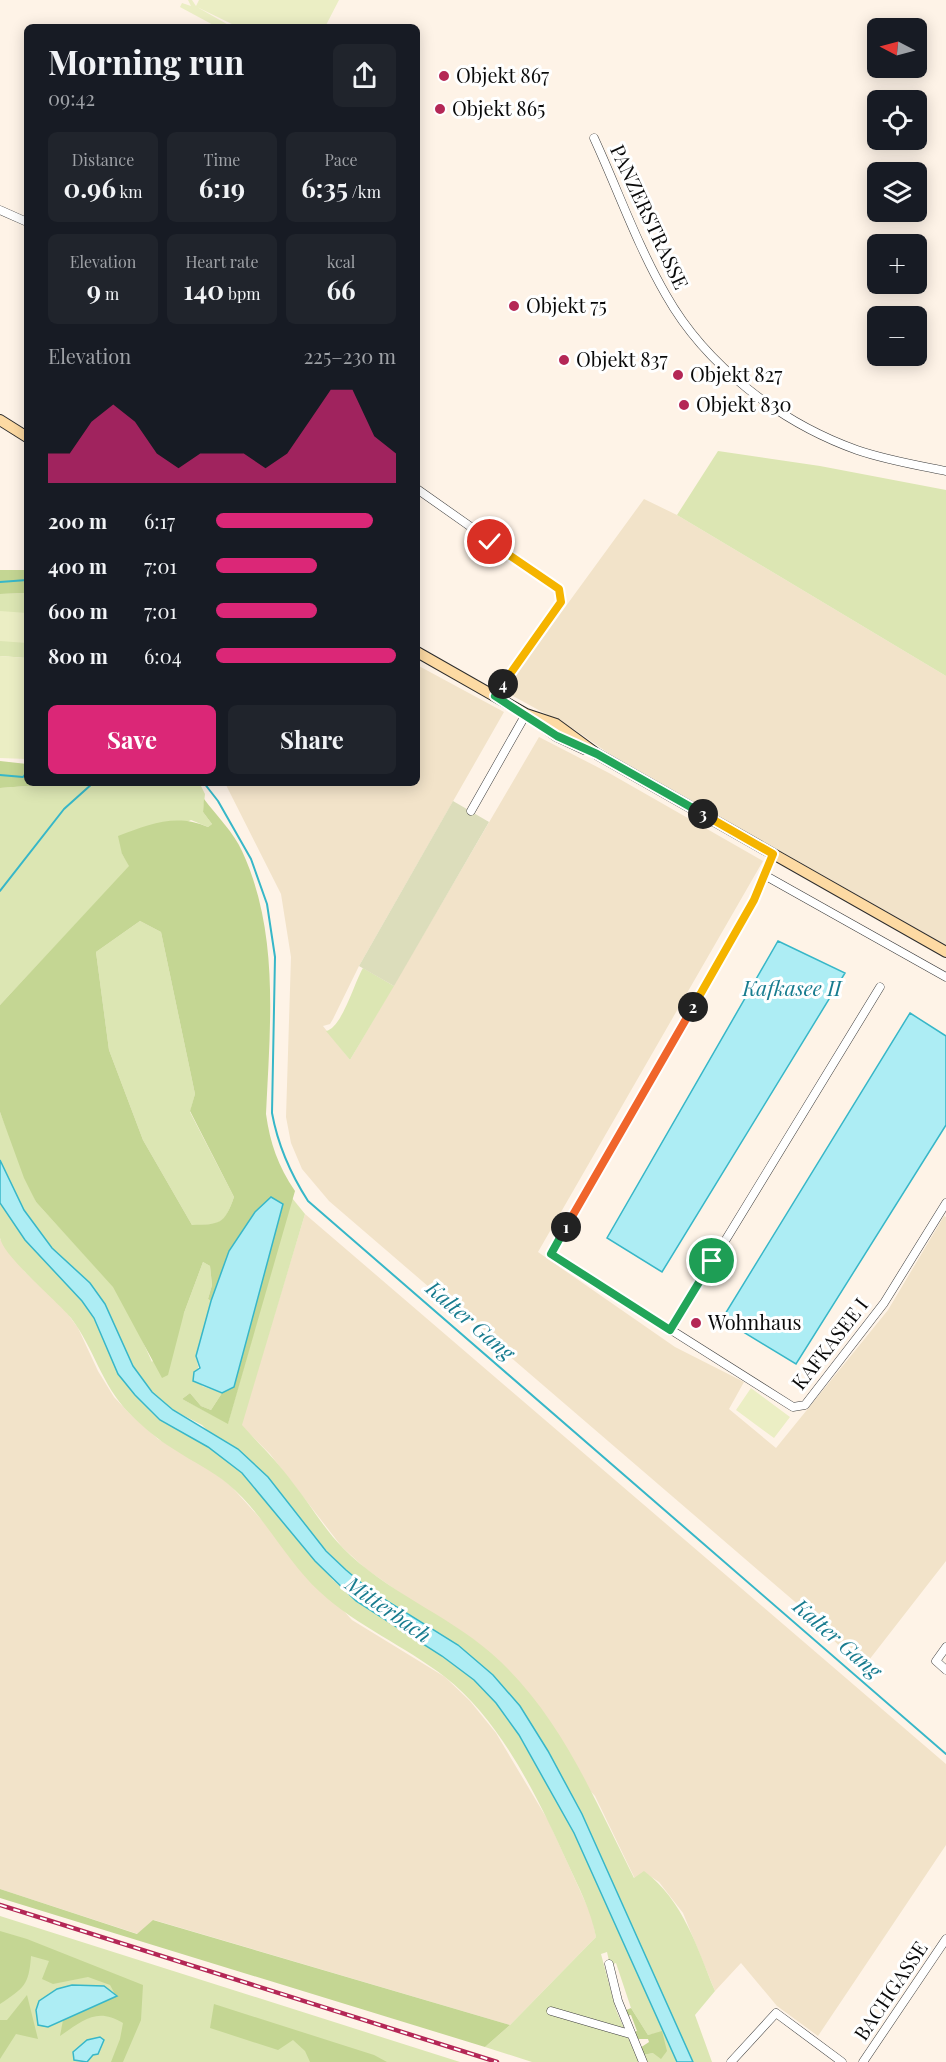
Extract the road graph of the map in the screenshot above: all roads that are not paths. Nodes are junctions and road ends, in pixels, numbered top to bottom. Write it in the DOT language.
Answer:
graph roads {
  1 [pos="594,138"];
  2 [pos="0,210"];
  3 [pos="24,221"];
  4 [pos="0,420"];
  5 [pos="24,434"];
  6 [pos="946,471"];
  7 [pos="420,491"];
  8 [pos="420,654"];
  9 [pos="495,696"];
  10 [pos="526,714"];
  11 [pos="471,811"];
  12 [pos="773,854"];
  13 [pos="766,876"];
  14 [pos="946,952"];
  15 [pos="946,977"];
  16 [pos="880,987"];
  17 [pos="946,1203"];
  18 [pos="670,1330"];
  19 [pos="946,1647"];
  20 [pos="946,1670"];
  21 [pos="946,1939"];
  22 [pos="609,1964"];
  23 [pos="551,2011"];
  24 [pos="630,2034"];
  25 [pos="643,2062"];
  26 [pos="731,2062"];
  27 [pos="842,2062"];
  28 [pos="863,2062"];
  1 -- 6 [label="street, PANZERSTRASSE"];
  2 -- 3 [label="street"];
  4 -- 5 [label="main road"];
  7 -- 9 [label="street"];
  8 -- 9 [label="main road"];
  9 -- 10 [label="main road"];
  10 -- 11 [label="street"];
  10 -- 12 [label="main road"];
  12 -- 13 [label="street"];
  12 -- 14 [label="main road"];
  13 -- 15 [label="street"];
  13 -- 18 [label="street"];
  16 -- 18 [label="street"];
  17 -- 18 [label="street, KAFKASEE I"];
  19 -- 20 [label="street"];
  21 -- 28 [label="street, BACHGASSE"];
  22 -- 24 [label="street"];
  23 -- 24 [label="street"];
  24 -- 25 [label="street"];
  26 -- 27 [label="street"];
}
